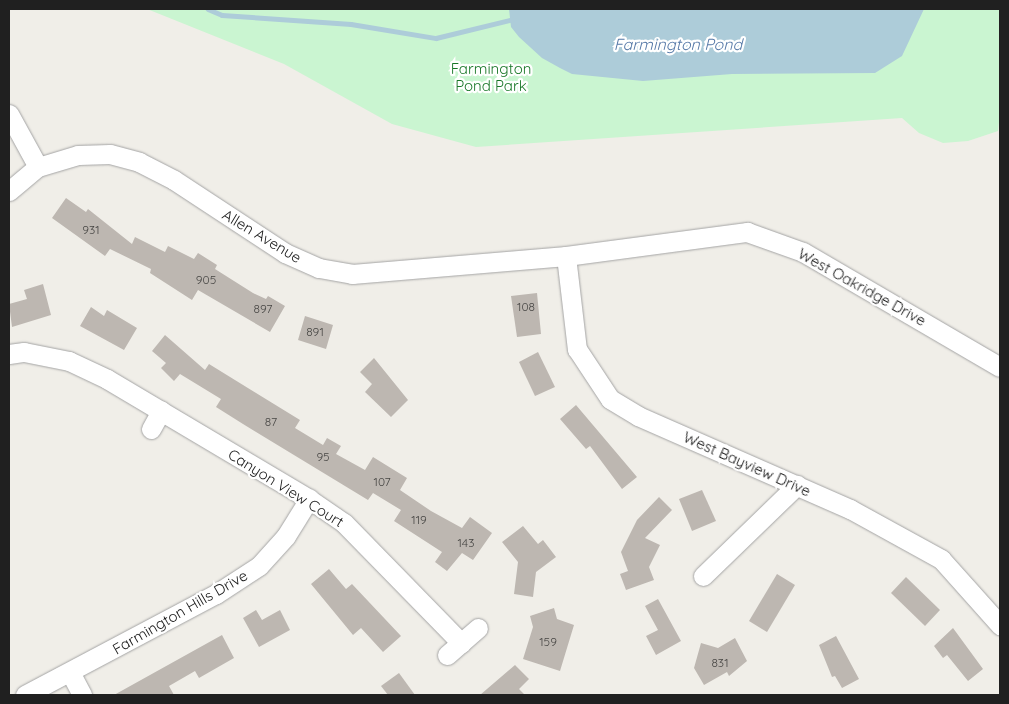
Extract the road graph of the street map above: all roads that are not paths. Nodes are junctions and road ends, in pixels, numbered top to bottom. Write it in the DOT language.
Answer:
graph roads {
  1 [pos="9,114"];
  2 [pos="38,167"];
  3 [pos="9,191"];
  4 [pos="566,256"];
  5 [pos="9,354"];
  6 [pos="1000,367"];
  7 [pos="161,411"];
  8 [pos="151,429"];
  9 [pos="796,485"];
  10 [pos="309,499"];
  11 [pos="703,576"];
  12 [pos="1000,625"];
  13 [pos="478,628"];
  14 [pos="71,674"];
  15 [pos="26,695"];
  16 [pos="82,695"];
  1 -- 2 [label="street"];
  2 -- 3 [label="street, Allen Avenue"];
  2 -- 4 [label="street, Allen Avenue"];
  4 -- 6 [label="street, West Oakridge Drive"];
  4 -- 9 [label="street, West Bayview Drive"];
  5 -- 7 [label="street, Canyon View Court"];
  7 -- 8 [label="street"];
  7 -- 10 [label="street, Canyon View Court"];
  9 -- 11 [label="street"];
  9 -- 12 [label="street, West Bayview Drive"];
  10 -- 13 [label="street, Canyon View Court"];
  10 -- 14 [label="street, Farmington Hills Drive"];
  14 -- 15 [label="street, Farmington Hills Drive"];
  14 -- 16 [label="street"];
}
